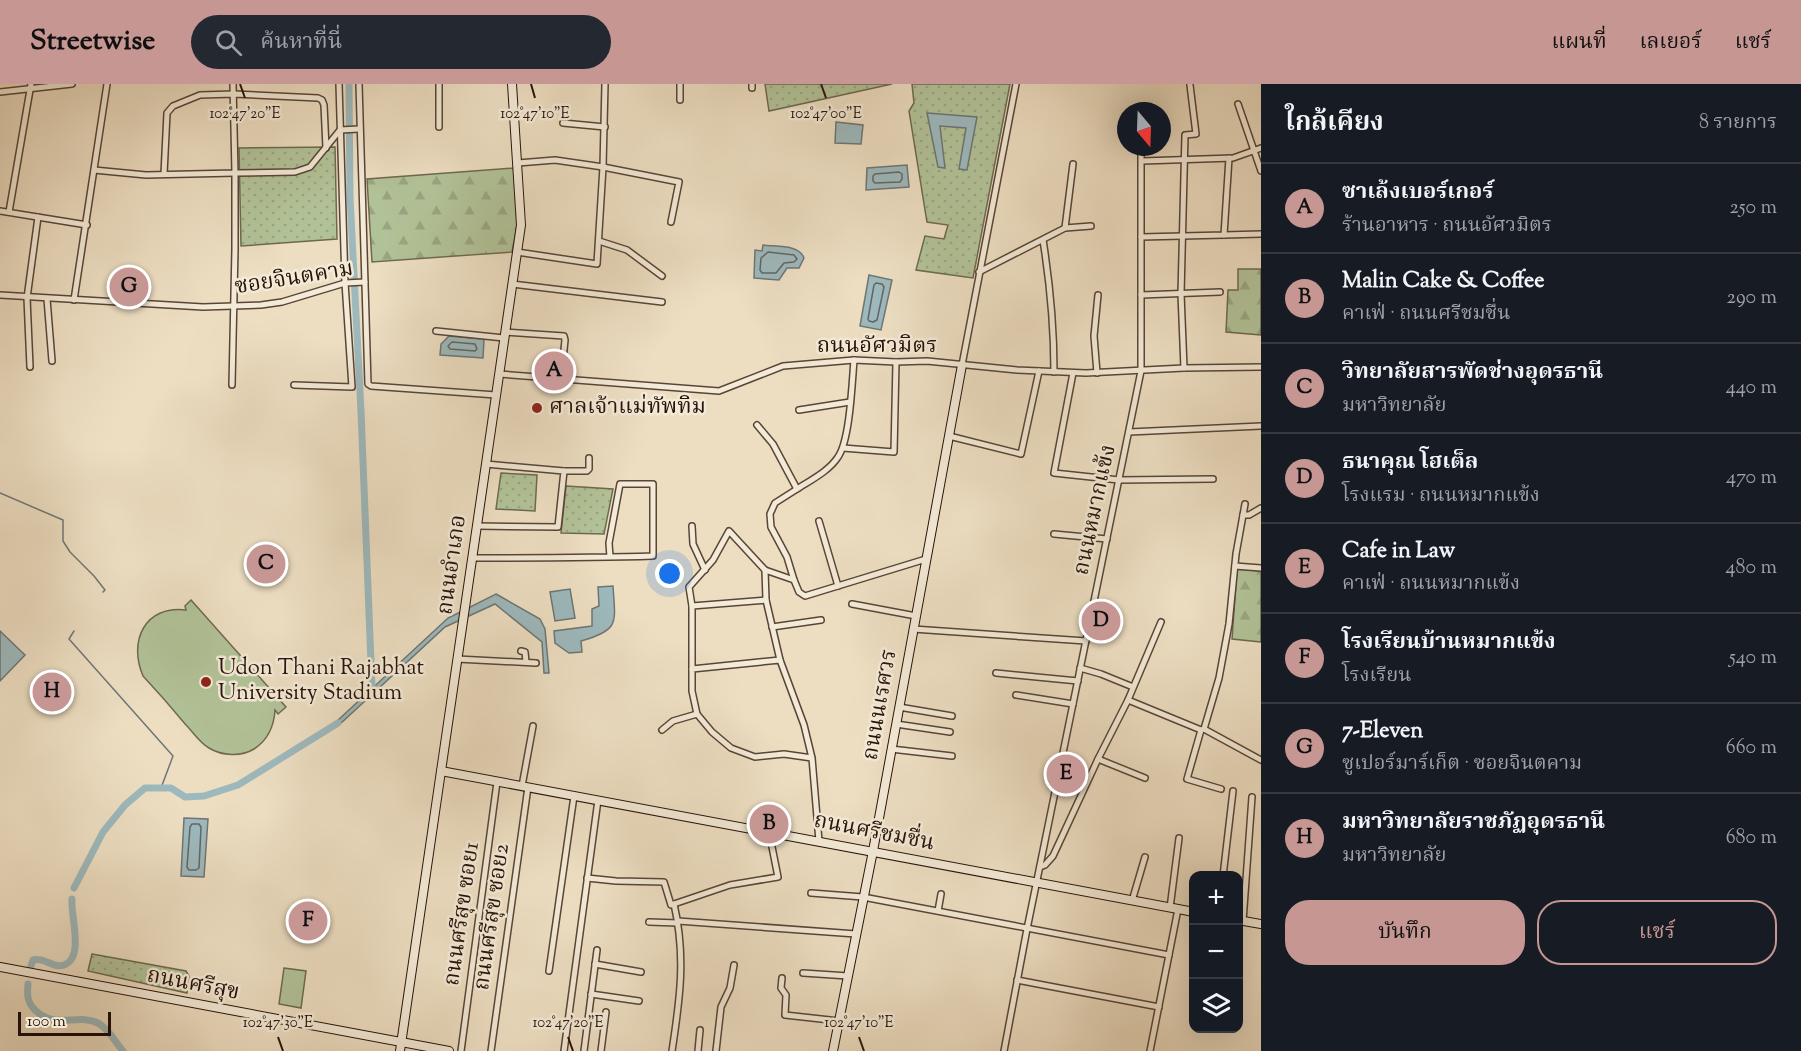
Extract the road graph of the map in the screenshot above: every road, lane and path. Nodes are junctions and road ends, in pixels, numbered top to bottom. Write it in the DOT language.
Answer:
graph roads {
  1 [pos="72,84"];
  2 [pos="107,84"];
  3 [pos="233,84"];
  4 [pos="339,84"];
  5 [pos="358,84"];
  6 [pos="439,84"];
  7 [pos="512,84"];
  8 [pos="605,84"];
  9 [pos="680,84"];
  10 [pos="1016,84"];
  11 [pos="31,86"];
  12 [pos="1190,86"];
  13 [pos="0,92"];
  14 [pos="234,94"];
  15 [pos="680,100"];
  16 [pos="1238,104"];
  17 [pos="562,123"];
  18 [pos="439,127"];
  19 [pos="605,127"];
  20 [pos="359,129"];
  21 [pos="341,130"];
  22 [pos="326,148"];
  23 [pos="1258,149"];
  24 [pos="1142,156"];
  25 [pos="1184,158"];
  26 [pos="1229,158"];
  27 [pos="1142,161"];
  28 [pos="518,163"];
  29 [pos="1073,164"];
  30 [pos="603,167"];
  31 [pos="94,170"];
  32 [pos="1261,171"];
  33 [pos="235,173"];
  34 [pos="164,174"];
  35 [pos="0,211"];
  36 [pos="9,212"];
  37 [pos="38,217"];
  38 [pos="671,222"];
  39 [pos="87,225"];
  40 [pos="1091,226"];
  41 [pos="1065,228"];
  42 [pos="1261,234"];
  43 [pos="1224,235"];
  44 [pos="1183,236"];
  45 [pos="1141,237"];
  46 [pos="1043,240"];
  47 [pos="599,241"];
  48 [pos="517,252"];
  49 [pos="979,272"];
  50 [pos="662,276"];
  51 [pos="347,283"];
  52 [pos="362,283"];
  53 [pos="512,284"];
  54 [pos="1220,292"];
  55 [pos="1181,294"];
  56 [pos="0,295"];
  57 [pos="1098,295"];
  58 [pos="1141,295"];
  59 [pos="27,298"];
  60 [pos="47,299"];
  61 [pos="74,300"];
  62 [pos="662,302"];
  63 [pos="235,305"];
  64 [pos="436,331"];
  65 [pos="505,335"];
  66 [pos="854,360"];
  67 [pos="52,361"];
  68 [pos="896,362"];
  69 [pos="962,365"];
  70 [pos="30,367"];
  71 [pos="1261,367"];
  72 [pos="1184,368"];
  73 [pos="1038,371"];
  74 [pos="1141,371"];
  75 [pos="1054,372"];
  76 [pos="1073,373"];
  77 [pos="1097,373"];
  78 [pos="499,374"];
  79 [pos="561,379"];
  80 [pos="232,385"];
  81 [pos="294,385"];
  82 [pos="496,395"];
  83 [pos="850,402"];
  84 [pos="799,410"];
  85 [pos="757,425"];
  86 [pos="1261,426"];
  87 [pos="1129,432"];
  88 [pos="949,436"];
  89 [pos="843,448"];
  90 [pos="589,458"];
  91 [pos="486,464"];
  92 [pos="564,471"];
  93 [pos="1213,479"];
  94 [pos="1119,480"];
  95 [pos="797,489"];
  96 [pos="1245,504"];
  97 [pos="1261,508"];
  98 [pos="1243,515"];
  99 [pos="819,521"];
  100 [pos="477,526"];
  101 [pos="692,526"];
  102 [pos="1054,534"];
  103 [pos="1107,539"];
  104 [pos="610,557"];
  105 [pos="472,558"];
  106 [pos="926,559"];
  107 [pos="1235,566"];
  108 [pos="1261,568"];
  109 [pos="705,570"];
  110 [pos="765,570"];
  111 [pos="794,580"];
  112 [pos="838,586"];
  113 [pos="766,600"];
  114 [pos="852,604"];
  115 [pos="692,606"];
  116 [pos="916,616"];
  117 [pos="821,620"];
  118 [pos="1161,622"];
  119 [pos="772,627"];
  120 [pos="914,629"];
  121 [pos="1086,641"];
  122 [pos="521,651"];
  123 [pos="457,659"];
  124 [pos="780,660"];
  125 [pos="526,662"];
  126 [pos="536,663"];
  127 [pos="1080,668"];
  128 [pos="692,669"];
  129 [pos="996,673"];
  130 [pos="1078,681"];
  131 [pos="1133,687"];
  132 [pos="1016,695"];
  133 [pos="1128,700"];
  134 [pos="1073,704"];
  135 [pos="899,707"];
  136 [pos="697,714"];
  137 [pos="952,716"];
  138 [pos="896,724"];
  139 [pos="533,726"];
  140 [pos="662,730"];
  141 [pos="1202,730"];
  142 [pos="950,732"];
  143 [pos="891,749"];
  144 [pos="952,756"];
  145 [pos="812,758"];
  146 [pos="1098,759"];
  147 [pos="1261,760"];
  148 [pos="441,771"];
  149 [pos="1145,778"];
  150 [pos="497,782"];
  151 [pos="525,787"];
  152 [pos="1221,789"];
  153 [pos="1233,791"];
  154 [pos="574,796"];
  155 [pos="1252,797"];
  156 [pos="598,800"];
  157 [pos="769,832"];
  158 [pos="1179,838"];
  159 [pos="819,841"];
  160 [pos="873,851"];
  161 [pos="1145,857"];
  162 [pos="1040,867"];
  163 [pos="1224,871"];
  164 [pos="587,878"];
  165 [pos="1036,883"];
  166 [pos="811,893"];
  167 [pos="941,894"];
  168 [pos="864,897"];
  169 [pos="1243,898"];
  170 [pos="1132,901"];
  171 [pos="674,904"];
  172 [pos="1174,908"];
  173 [pos="938,911"];
  174 [pos="1189,911"];
  175 [pos="1243,921"];
  176 [pos="649,922"];
  177 [pos="678,922"];
  178 [pos="1261,924"];
  179 [pos="1027,929"];
  180 [pos="856,934"];
  181 [pos="597,950"];
  182 [pos="1169,955"];
  183 [pos="595,964"];
  184 [pos="734,965"];
  185 [pos="0,967"];
  186 [pos="549,971"];
  187 [pos="641,972"];
  188 [pos="803,973"];
  189 [pos="848,976"];
  190 [pos="782,978"];
  191 [pos="1017,980"];
  192 [pos="591,994"];
  193 [pos="639,1000"];
  194 [pos="1159,1007"];
  195 [pos="606,1012"];
  196 [pos="839,1021"];
  197 [pos="700,1030"];
  198 [pos="401,1047"];
  199 [pos="449,1051"];
  200 [pos="461,1051"];
  201 [pos="491,1051"];
  202 [pos="564,1051"];
  203 [pos="584,1051"];
  204 [pos="601,1051"];
  205 [pos="672,1051"];
  206 [pos="698,1051"];
  207 [pos="716,1051"];
  208 [pos="833,1051"];
  209 [pos="1004,1051"];
  210 [pos="1150,1051"];
  1 -- 11 [label="street"];
  2 -- 31 [label="street"];
  3 -- 14 [label="street"];
  4 -- 21 [label="street"];
  5 -- 20 [label="street"];
  6 -- 18 [label="street"];
  7 -- 28 [label="street, ถนนอำเภอ"];
  8 -- 19 [label="street"];
  9 -- 15 [label="street"];
  10 -- 49 [label="street"];
  11 -- 13 [label="street"];
  11 -- 36 [label="street"];
  12 -- 25 [label="street"];
  14 -- 22 [label="street"];
  14 -- 33 [label="street"];
  14 -- 34 [label="street"];
  16 -- 23 [label="street"];
  17 -- 19 [label="street"];
  19 -- 30 [label="street"];
  20 -- 21 [label="street"];
  20 -- 52 [label="street"];
  21 -- 22 [label="street"];
  21 -- 51 [label="street"];
  22 -- 33 [label="street"];
  23 -- 26 [label="street"];
  23 -- 32 [label="street"];
  24 -- 27 [label="street, ถนนหมากแข้ง"];
  25 -- 26 [label="street"];
  25 -- 27 [label="street"];
  25 -- 44 [label="street"];
  26 -- 43 [label="street"];
  27 -- 45 [label="street, ถนนหมากแข้ง"];
  28 -- 30 [label="street"];
  28 -- 48 [label="street, ถนนอำเภอ"];
  29 -- 41 [label="street"];
  30 -- 38 [label="street"];
  30 -- 47 [label="street"];
  31 -- 34 [label="street"];
  31 -- 39 [label="street"];
  33 -- 34 [label="street"];
  33 -- 63 [label="street"];
  35 -- 36 [label="street"];
  36 -- 37 [label="street"];
  37 -- 39 [label="street"];
  37 -- 59 [label="street"];
  39 -- 61 [label="street"];
  40 -- 41 [label="street"];
  41 -- 46 [label="street"];
  42 -- 43 [label="street"];
  43 -- 44 [label="street"];
  44 -- 45 [label="street"];
  44 -- 55 [label="street"];
  45 -- 58 [label="street, ถนนหมากแข้ง"];
  46 -- 49 [label="street"];
  46 -- 75 [label="street"];
  47 -- 48 [label="street"];
  47 -- 50 [label="street"];
  48 -- 53 [label="street, ถนนอำเภอ"];
  49 -- 69 [label="street"];
  51 -- 52 [label="street, ซอยจินตคาม"];
  51 -- 63 [label="street, ซอยจินตคาม"];
  51 -- 81 [label="street"];
  52 -- 82 [label="street, ซอยจินตคาม"];
  53 -- 62 [label="street"];
  53 -- 65 [label="street, ถนนอำเภอ"];
  54 -- 55 [label="street"];
  55 -- 58 [label="street"];
  55 -- 72 [label="street"];
  56 -- 59 [label="street, ซอยจินตคาม"];
  57 -- 77 [label="street"];
  58 -- 74 [label="street, ถนนหมากแข้ง"];
  59 -- 60 [label="street, ซอยจินตคาม"];
  59 -- 70 [label="street"];
  60 -- 61 [label="street, ซอยจินตคาม"];
  60 -- 67 [label="street"];
  61 -- 63 [label="street, ซอยจินตคาม"];
  63 -- 80 [label="street"];
  64 -- 65 [label="street"];
  65 -- 78 [label="street, ถนนอำเภอ"];
  65 -- 79 [label="street"];
  66 -- 68 [label="street, ถนนอัศวมิตร"];
  66 -- 79 [label="street, ถนนอัศวมิตร"];
  66 -- 83 [label="street"];
  68 -- 69 [label="street, ถนนอัศวมิตร"];
  68 -- 89 [label="street"];
  69 -- 73 [label="street, ถนนอัศวมิตร"];
  69 -- 88 [label="street, ถนนนเรศวร"];
  71 -- 72 [label="street, ถนนอัศวมิตร"];
  72 -- 74 [label="street, ถนนอัศวมิตร"];
  73 -- 75 [label="street, ถนนอัศวมิตร"];
  73 -- 88 [label="street"];
  74 -- 77 [label="street, ถนนอัศวมิตร"];
  74 -- 87 [label="street, ถนนหมากแข้ง"];
  75 -- 76 [label="street, ถนนอัศวมิตร"];
  76 -- 77 [label="street, ถนนอัศวมิตร"];
  76 -- 94 [label="street"];
  78 -- 79 [label="street, ถนนอัศวมิตร"];
  78 -- 82 [label="street, ถนนอำเภอ"];
  82 -- 91 [label="street, ถนนอำเภอ"];
  83 -- 84 [label="street"];
  83 -- 89 [label="street"];
  85 -- 95 [label="street"];
  86 -- 87 [label="street"];
  87 -- 94 [label="street, ถนนหมากแข้ง"];
  88 -- 106 [label="street, ถนนนเรศวร"];
  89 -- 95 [label="street"];
  90 -- 92 [label="street"];
  91 -- 92 [label="street"];
  91 -- 100 [label="street, ถนนอำเภอ"];
  92 -- 100 [label="street"];
  93 -- 94 [label="street"];
  94 -- 103 [label="street, ถนนหมากแข้ง"];
  95 -- 111 [label="street"];
  96 -- 98 [label="street"];
  97 -- 98 [label="street"];
  98 -- 107 [label="street"];
  99 -- 112 [label="street"];
  100 -- 105 [label="street, ถนนอำเภอ"];
  101 -- 109 [label="street"];
  102 -- 103 [label="street"];
  103 -- 121 [label="street, ถนนหมากแข้ง"];
  104 -- 104 [label="street"];
  104 -- 105 [label="street"];
  105 -- 123 [label="street, ถนนอำเภอ"];
  106 -- 112 [label="street"];
  106 -- 116 [label="street, ถนนนเรศวร"];
  107 -- 108 [label="street"];
  107 -- 141 [label="street"];
  109 -- 110 [label="street"];
  109 -- 115 [label="street"];
  110 -- 111 [label="street"];
  110 -- 113 [label="street"];
  111 -- 112 [label="street"];
  113 -- 115 [label="street"];
  113 -- 119 [label="street"];
  114 -- 116 [label="street"];
  115 -- 128 [label="street"];
  116 -- 120 [label="street, ถนนนเรศวร"];
  117 -- 119 [label="street"];
  118 -- 131 [label="street"];
  119 -- 124 [label="street"];
  120 -- 121 [label="street"];
  120 -- 135 [label="street, ถนนนเรศวร"];
  121 -- 127 [label="street, ถนนหมากแข้ง"];
  122 -- 125 [label="street"];
  123 -- 125 [label="street"];
  123 -- 148 [label="street, ถนนอำเภอ"];
  124 -- 128 [label="street"];
  124 -- 145 [label="street"];
  125 -- 126 [label="street"];
  127 -- 130 [label="street, ถนนหมากแข้ง"];
  127 -- 131 [label="street"];
  128 -- 136 [label="street"];
  129 -- 130 [label="street"];
  130 -- 134 [label="street, ถนนหมากแข้ง"];
  131 -- 133 [label="street"];
  132 -- 134 [label="street"];
  133 -- 141 [label="street"];
  133 -- 146 [label="street"];
  134 -- 162 [label="street, ถนนหมากแข้ง"];
  135 -- 137 [label="street"];
  135 -- 138 [label="street, ถนนนเรศวร"];
  136 -- 140 [label="street"];
  136 -- 145 [label="street"];
  138 -- 142 [label="street"];
  138 -- 143 [label="street, ถนนนเรศวร"];
  139 -- 151 [label="street, ถนนศรีสุข ซอย2"];
  141 -- 147 [label="street"];
  141 -- 152 [label="street"];
  143 -- 144 [label="street"];
  143 -- 160 [label="street, ถนนนเรศวร"];
  145 -- 159 [label="street"];
  146 -- 149 [label="street"];
  146 -- 162 [label="street"];
  148 -- 150 [label="street, ถนนศรีชมชื่น"];
  148 -- 198 [label="street, ถนนอำเภอ"];
  150 -- 151 [label="street, ถนนศรีชมชื่น"];
  150 -- 200 [label="street, ถนนศรีสุข ซอย1"];
  151 -- 154 [label="street, ถนนศรีชมชื่น"];
  151 -- 201 [label="street, ถนนศรีสุข ซอย2"];
  153 -- 163 [label="street"];
  154 -- 156 [label="street, ถนนศรีชมชื่น"];
  154 -- 186 [label="street"];
  155 -- 169 [label="street"];
  156 -- 157 [label="street, ถนนศรีชมชื่น"];
  156 -- 164 [label="street"];
  157 -- 159 [label="street, ถนนศรีชมชื่น"];
  157 -- 171 [label="street"];
  158 -- 172 [label="street"];
  159 -- 160 [label="street, ถนนศรีชมชื่น"];
  160 -- 165 [label="street, ถนนศรีชมชื่น"];
  160 -- 168 [label="street, ถนนนเรศวร"];
  161 -- 170 [label="street"];
  162 -- 165 [label="street, ถนนหมากแข้ง"];
  164 -- 171 [label="street"];
  164 -- 202 [label="street"];
  165 -- 170 [label="street, ถนนศรีชมชื่น"];
  165 -- 179 [label="street, ถนนหมากแข้ง"];
  166 -- 168 [label="street"];
  167 -- 173 [label="street"];
  168 -- 173 [label="street"];
  168 -- 180 [label="street, ถนนนเรศวร"];
  170 -- 172 [label="street, ถนนศรีชมชื่น"];
  171 -- 177 [label="street"];
  172 -- 174 [label="street, ถนนศรีชมชื่น"];
  172 -- 182 [label="street"];
  173 -- 179 [label="street"];
  175 -- 178 [label="street"];
  176 -- 177 [label="street"];
  177 -- 180 [label="street"];
  177 -- 205 [label="street"];
  179 -- 182 [label="street"];
  179 -- 191 [label="street, ถนนหมากแข้ง"];
  180 -- 189 [label="street, ถนนนเรศวร"];
  181 -- 183 [label="street"];
  182 -- 194 [label="street"];
  183 -- 187 [label="street"];
  183 -- 192 [label="street"];
  184 -- 207 [label="street"];
  185 -- 198 [label="street, ถนนศรีสุข"];
  188 -- 189 [label="street"];
  189 -- 196 [label="street, ถนนนเรศวร"];
  190 -- 196 [label="street"];
  191 -- 194 [label="street"];
  191 -- 209 [label="street, ถนนหมากแข้ง"];
  192 -- 193 [label="street"];
  192 -- 203 [label="street"];
  194 -- 210 [label="street"];
  195 -- 204 [label="street"];
  196 -- 208 [label="street, ถนนนเรศวร"];
  197 -- 206 [label="street"];
  198 -- 199 [label="street, ถนนศรีสุข"];
}
